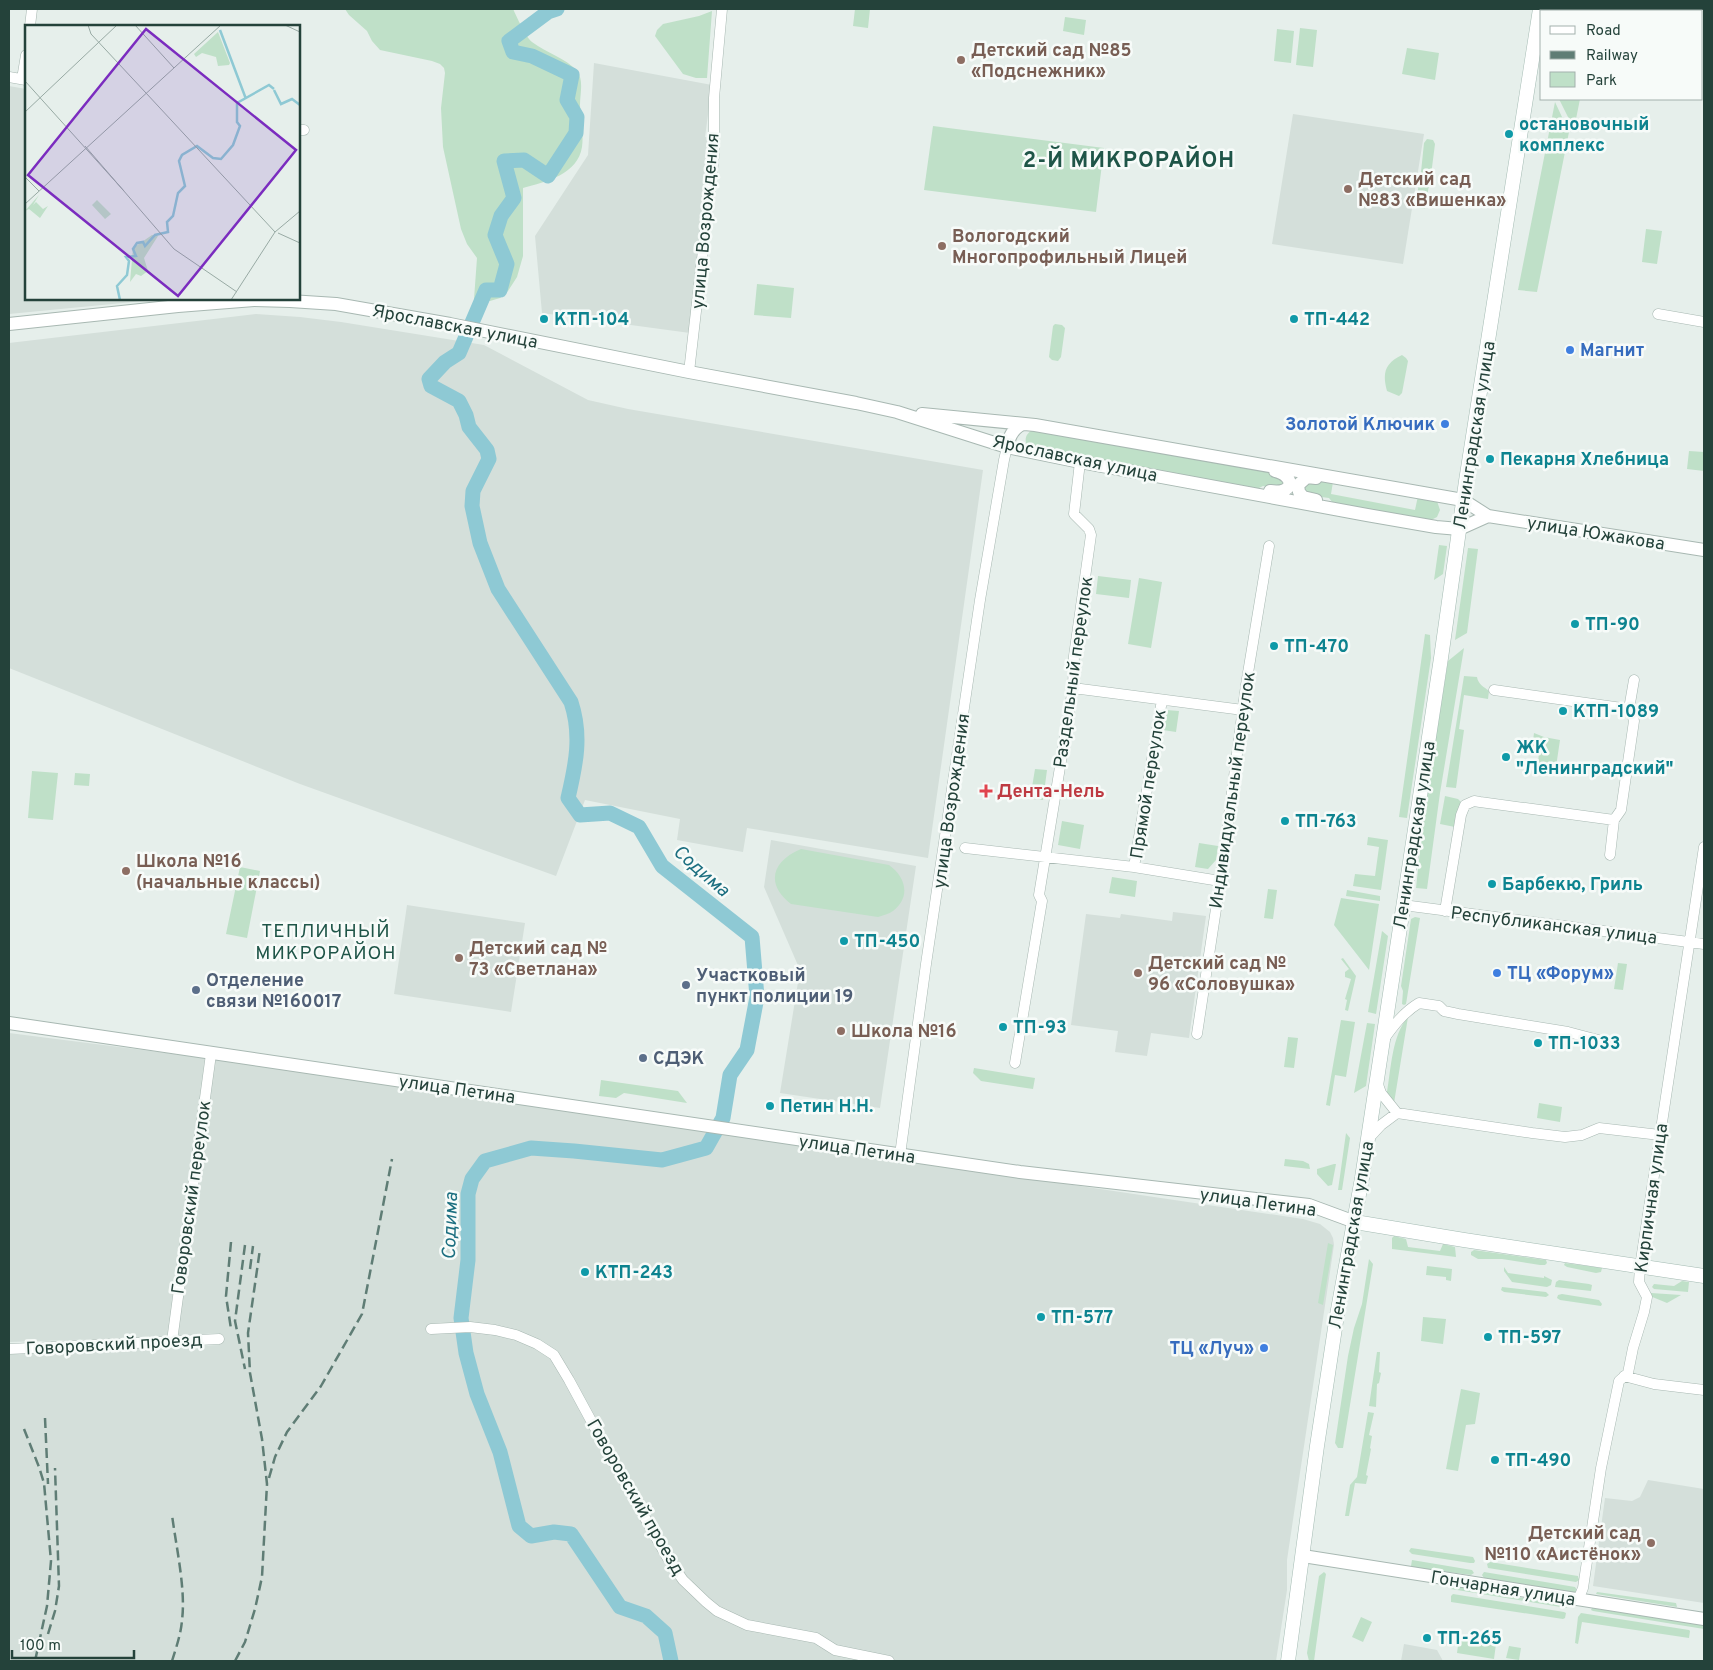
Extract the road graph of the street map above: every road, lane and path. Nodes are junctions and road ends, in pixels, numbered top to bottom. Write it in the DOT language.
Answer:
graph roads {
  1 [pos="32,9"];
  2 [pos="722,9"];
  3 [pos="1540,9"];
  4 [pos="30,25"];
  5 [pos="9,77"];
  6 [pos="24,79"];
  7 [pos="1658,314"];
  8 [pos="1704,322"];
  9 [pos="9,324"];
  10 [pos="689,372"];
  11 [pos="897,412"];
  12 [pos="1023,424"];
  13 [pos="1007,447"];
  14 [pos="1080,462"];
  15 [pos="1257,464"];
  16 [pos="1324,475"];
  17 [pos="1256,494"];
  18 [pos="1463,500"];
  19 [pos="1327,508"];
  20 [pos="1488,516"];
  21 [pos="1459,529"];
  22 [pos="1269,546"];
  23 [pos="1704,550"];
  24 [pos="1634,680"];
  25 [pos="1074,688"];
  26 [pos="1494,690"];
  27 [pos="1162,700"];
  28 [pos="1629,709"];
  29 [pos="1242,710"];
  30 [pos="1614,820"];
  31 [pos="1704,847"];
  32 [pos="965,848"];
  33 [pos="1610,855"];
  34 [pos="1046,856"];
  35 [pos="1134,867"];
  36 [pos="1220,881"];
  37 [pos="1403,905"];
  38 [pos="1445,911"];
  39 [pos="1689,942"];
  40 [pos="1704,944"];
  41 [pos="9,1023"];
  42 [pos="1197,1034"];
  43 [pos="1602,1041"];
  44 [pos="1382,1042"];
  45 [pos="211,1054"];
  46 [pos="1016,1064"];
  47 [pos="1377,1080"];
  48 [pos="1397,1113"];
  49 [pos="1660,1135"];
  50 [pos="1367,1140"];
  51 [pos="900,1155"];
  52 [pos="1354,1222"];
  53 [pos="1640,1267"];
  54 [pos="1704,1276"];
  55 [pos="431,1330"];
  56 [pos="219,1339"];
  57 [pos="172,1341"];
  58 [pos="9,1349"];
  59 [pos="1624,1376"];
  60 [pos="1704,1390"];
  61 [pos="1303,1556"];
  62 [pos="1578,1600"];
  63 [pos="1704,1619"];
  64 [pos="889,1661"];
  65 [pos="1288,1661"];
  1 -- 4 [label="street"];
  2 -- 10 [label="street, улица Возрождения"];
  3 -- 18 [label="main road, Ленинградская улица"];
  5 -- 6 [label="street"];
  7 -- 8 [label="street"];
  9 -- 10 [label="street, Ярославская улица"];
  10 -- 11 [label="street, Ярославская улица"];
  11 -- 12 [label="street, Ярославская улица"];
  11 -- 13 [label="street, Ярославская улица"];
  12 -- 13 [label="street"];
  12 -- 15 [label="street, Ярославская улица"];
  13 -- 14 [label="street, Ярославская улица"];
  13 -- 51 [label="street, улица Возрождения"];
  14 -- 17 [label="street, Ярославская улица"];
  14 -- 25 [label="street, Раздельный переулок"];
  15 -- 16 [label="street, Ярославская улица"];
  15 -- 17 [label="street, Ярославская улица"];
  16 -- 18 [label="street, Ярославская улица"];
  16 -- 19 [label="street, Ярославская улица"];
  17 -- 19 [label="street, Ярославская улица"];
  18 -- 20 [label="street, улица Южакова"];
  18 -- 21 [label="main road, Ленинградская улица"];
  19 -- 21 [label="street, Ярославская улица"];
  20 -- 21 [label="street"];
  20 -- 23 [label="street, улица Южакова"];
  21 -- 37 [label="main road, Ленинградская улица"];
  22 -- 29 [label="street, Индивидуальный переулок"];
  24 -- 28 [label="street"];
  25 -- 27 [label="street"];
  25 -- 34 [label="street, Раздельный переулок"];
  26 -- 28 [label="street"];
  27 -- 29 [label="street"];
  27 -- 35 [label="street, Прямой переулок"];
  28 -- 30 [label="street"];
  29 -- 36 [label="street, Индивидуальный переулок"];
  30 -- 33 [label="street"];
  30 -- 38 [label="street"];
  31 -- 39 [label="street, Кирпичная улица"];
  32 -- 34 [label="street"];
  34 -- 35 [label="street"];
  34 -- 46 [label="street, Раздельный переулок"];
  35 -- 36 [label="street"];
  36 -- 42 [label="street, Индивидуальный переулок"];
  37 -- 38 [label="street, Республиканская улица"];
  37 -- 44 [label="main road, Ленинградская улица"];
  38 -- 39 [label="street, Республиканская улица"];
  39 -- 40 [label="street, Республиканская улица"];
  39 -- 49 [label="street, Кирпичная улица"];
  41 -- 45 [label="street, улица Петина"];
  43 -- 44 [label="street"];
  44 -- 47 [label="main road, Ленинградская улица"];
  45 -- 51 [label="street, улица Петина"];
  45 -- 57 [label="street, Говоровский переулок"];
  47 -- 48 [label="street"];
  47 -- 50 [label="main road, Ленинградская улица"];
  48 -- 49 [label="street"];
  48 -- 50 [label="street"];
  49 -- 53 [label="street, Кирпичная улица"];
  50 -- 52 [label="main road, Ленинградская улица"];
  51 -- 52 [label="street, улица Петина"];
  52 -- 53 [label="main road, улица Петина"];
  52 -- 61 [label="main road, Ленинградская улица"];
  53 -- 54 [label="main road, улица Петина"];
  53 -- 59 [label="street, Кирпичная улица"];
  55 -- 64 [label="street, Говоровский проезд"];
  56 -- 57 [label="street, Говоровский проезд"];
  57 -- 58 [label="street, Говоровский проезд"];
  59 -- 60 [label="street"];
  59 -- 62 [label="street, Кирпичная улица"];
  61 -- 62 [label="street, Гончарная улица"];
  61 -- 65 [label="main road, Ленинградская улица"];
  62 -- 63 [label="street, Гончарная улица"];
}
